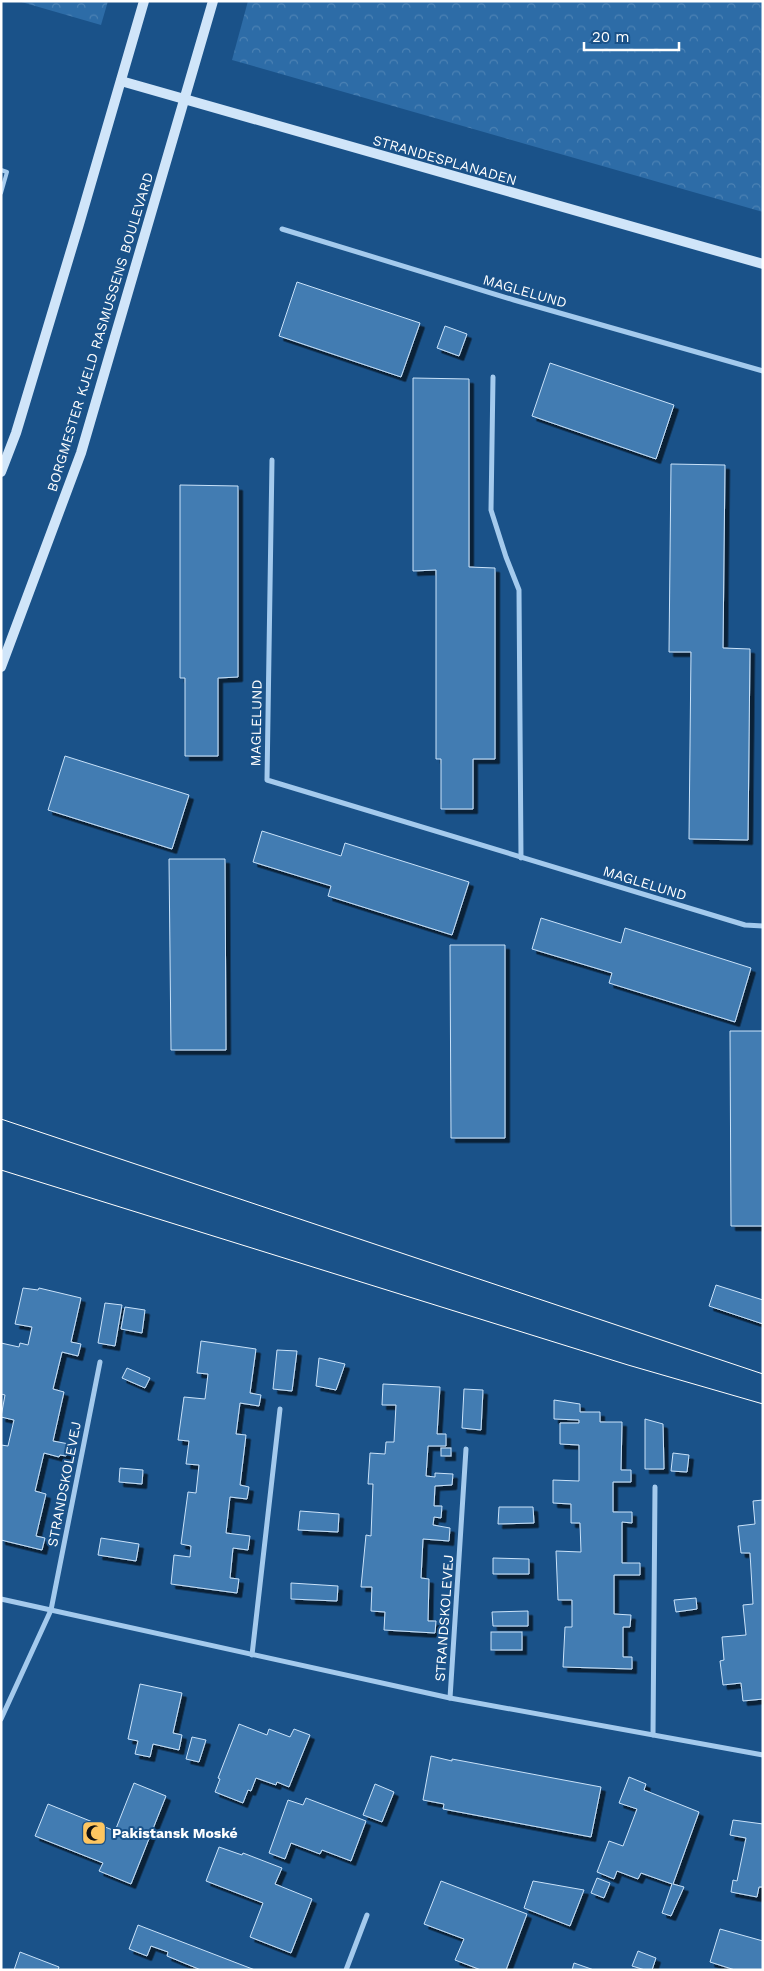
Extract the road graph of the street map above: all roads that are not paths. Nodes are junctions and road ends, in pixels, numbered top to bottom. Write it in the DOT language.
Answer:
graph roads {
  1 [pos="144,1"];
  2 [pos="213,1"];
  3 [pos="121,81"];
  4 [pos="185,100"];
  5 [pos="1,170"];
  6 [pos="1,193"];
  7 [pos="282,229"];
  8 [pos="763,264"];
  9 [pos="763,371"];
  10 [pos="493,378"];
  11 [pos="272,460"];
  12 [pos="1,472"];
  13 [pos="6,643"];
  14 [pos="1,667"];
  15 [pos="521,858"];
  16 [pos="763,926"];
  17 [pos="100,1362"];
  18 [pos="280,1409"];
  19 [pos="466,1449"];
  20 [pos="655,1487"];
  21 [pos="1,1599"];
  22 [pos="51,1610"];
  23 [pos="252,1655"];
  24 [pos="450,1698"];
  25 [pos="1,1718"];
  26 [pos="653,1735"];
  27 [pos="763,1755"];
  28 [pos="367,1915"];
  29 [pos="346,1970"];
  1 -- 3 [label="street"];
  2 -- 4 [label="street, BORGMESTER KJELD RASMUSSENS BOULEVARD"];
  3 -- 4 [label="street, STRANDESPLANADEN"];
  3 -- 12 [label="street"];
  4 -- 8 [label="street, STRANDESPLANADEN"];
  4 -- 13 [label="street, BORGMESTER KJELD RASMUSSENS BOULEVARD"];
  5 -- 6 [label="lane"];
  7 -- 9 [label="street, MAGLELUND"];
  10 -- 15 [label="street"];
  11 -- 15 [label="street, MAGLELUND"];
  13 -- 14 [label="street, BORGMESTER KJELD RASMUSSENS BOULEVARD"];
  15 -- 16 [label="street, MAGLELUND"];
  17 -- 22 [label="street, STRANDSKOLEVEJ"];
  18 -- 23 [label="street"];
  19 -- 24 [label="street, STRANDSKOLEVEJ"];
  20 -- 26 [label="street"];
  21 -- 22 [label="street, STRANDSKOLEVEJ"];
  22 -- 23 [label="street, STRANDSKOLEVEJ"];
  22 -- 25 [label="street"];
  23 -- 24 [label="street, STRANDSKOLEVEJ"];
  24 -- 26 [label="street, STRANDSKOLEVEJ"];
  26 -- 27 [label="street, STRANDSKOLEVEJ"];
  28 -- 29 [label="street"];
}
